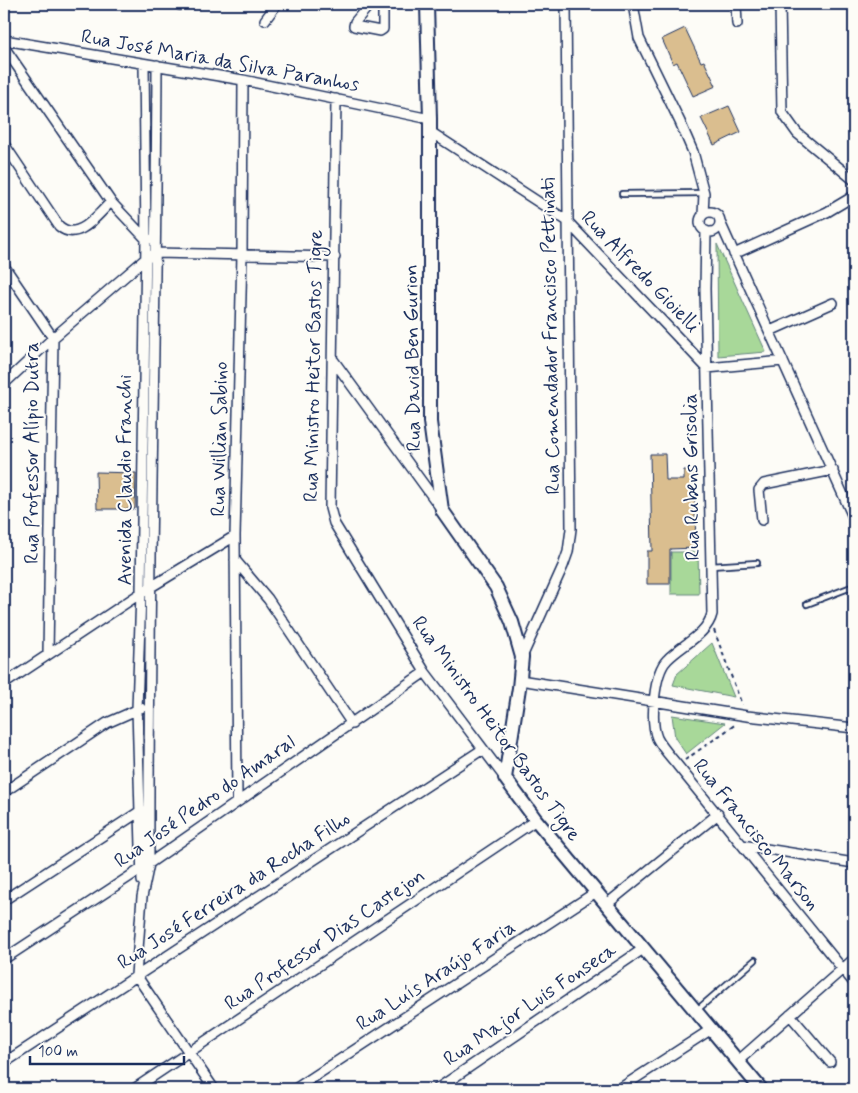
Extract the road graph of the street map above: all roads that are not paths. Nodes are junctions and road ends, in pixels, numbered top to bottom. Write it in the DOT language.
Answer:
graph roads {
  1 [pos="277,4"];
  2 [pos="370,4"];
  3 [pos="383,4"];
  4 [pos="427,4"];
  5 [pos="566,4"];
  6 [pos="633,4"];
  7 [pos="736,4"];
  8 [pos="780,4"];
  9 [pos="265,20"];
  10 [pos="738,24"];
  11 [pos="4,40"];
  12 [pos="4,47"];
  13 [pos="144,64"];
  14 [pos="157,66"];
  15 [pos="242,80"];
  16 [pos="336,99"];
  17 [pos="429,125"];
  18 [pos="4,144"];
  19 [pos="854,180"];
  20 [pos="704,193"];
  21 [pos="622,194"];
  22 [pos="854,196"];
  23 [pos="111,202"];
  24 [pos="703,215"];
  25 [pos="566,220"];
  26 [pos="718,222"];
  27 [pos="706,231"];
  28 [pos="146,239"];
  29 [pos="156,241"];
  30 [pos="156,253"];
  31 [pos="242,254"];
  32 [pos="734,254"];
  33 [pos="335,257"];
  34 [pos="144,260"];
  35 [pos="4,266"];
  36 [pos="833,303"];
  37 [pos="770,331"];
  38 [pos="53,338"];
  39 [pos="334,361"];
  40 [pos="783,361"];
  41 [pos="707,368"];
  42 [pos="4,384"];
  43 [pos="833,470"];
  44 [pos="442,510"];
  45 [pos="854,519"];
  46 [pos="762,520"];
  47 [pos="235,536"];
  48 [pos="235,560"];
  49 [pos="757,563"];
  50 [pos="711,566"];
  51 [pos="854,586"];
  52 [pos="145,592"];
  53 [pos="807,604"];
  54 [pos="48,654"];
  55 [pos="522,657"];
  56 [pos="426,672"];
  57 [pos="520,680"];
  58 [pos="4,684"];
  59 [pos="655,700"];
  60 [pos="150,705"];
  61 [pos="137,709"];
  62 [pos="352,724"];
  63 [pos="854,728"];
  64 [pos="483,749"];
  65 [pos="505,778"];
  66 [pos="4,792"];
  67 [pos="237,800"];
  68 [pos="148,805"];
  69 [pos="139,813"];
  70 [pos="718,814"];
  71 [pos="536,820"];
  72 [pos="742,845"];
  73 [pos="854,863"];
  74 [pos="145,866"];
  75 [pos="596,892"];
  76 [pos="4,900"];
  77 [pos="607,904"];
  78 [pos="643,949"];
  79 [pos="4,959"];
  80 [pos="854,959"];
  81 [pos="755,960"];
  82 [pos="842,969"];
  83 [pos="136,975"];
  84 [pos="854,983"];
  85 [pos="695,1012"];
  86 [pos="790,1015"];
  87 [pos="710,1030"];
  88 [pos="190,1052"];
  89 [pos="738,1061"];
  90 [pos="830,1062"];
  91 [pos="4,1063"];
  92 [pos="134,1089"];
  93 [pos="214,1089"];
  94 [pos="295,1089"];
  95 [pos="437,1089"];
  96 [pos="619,1089"];
  97 [pos="761,1089"];
  1 -- 9 [label="street"];
  2 -- 3 [label="street"];
  4 -- 17 [label="street, Rua David Ben Gurion"];
  5 -- 25 [label="street, Rua Comendador Francisco Pettinati"];
  6 -- 20 [label="street"];
  7 -- 10 [label="street"];
  8 -- 19 [label="street"];
  11 -- 13 [label="street, Rua José Maria da Silva Paranhos"];
  12 -- 23 [label="street"];
  13 -- 14 [label="street, Rua José Maria da Silva Paranhos"];
  13 -- 28 [label="street, Avenida Claudio Franchi"];
  14 -- 15 [label="street, Rua José Maria da Silva Paranhos"];
  14 -- 29 [label="street, Avenida Claudio Franchi"];
  15 -- 16 [label="street, Rua José Maria da Silva Paranhos"];
  15 -- 31 [label="street, Rua Willian Sabino"];
  16 -- 17 [label="street, Rua José Maria da Silva Paranhos"];
  16 -- 33 [label="street, Rua Ministro Heitor Bastos Tigre"];
  17 -- 25 [label="street, Rua Alfredo Gioielli"];
  17 -- 44 [label="street, Rua David Ben Gurion"];
  18 -- 23 [label="street"];
  20 -- 21 [label="lane"];
  20 -- 24 [label="street"];
  20 -- 26 [label="street"];
  22 -- 32 [label="street"];
  23 -- 28 [label="street"];
  24 -- 26 [label="street"];
  24 -- 27 [label="street, Rua Rubens Grisolia"];
  25 -- 41 [label="street, Rua Alfredo Gioielli"];
  25 -- 55 [label="street, Rua Comendador Francisco Pettinati"];
  26 -- 27 [label="street"];
  26 -- 32 [label="street"];
  27 -- 41 [label="street, Rua Rubens Grisolia"];
  28 -- 29 [label="street"];
  28 -- 34 [label="street, Avenida Claudio Franchi"];
  29 -- 30 [label="street, Avenida Claudio Franchi"];
  30 -- 31 [label="street"];
  30 -- 34 [label="street"];
  30 -- 52 [label="street, Avenida Claudio Franchi"];
  31 -- 33 [label="street"];
  31 -- 47 [label="street, Rua Willian Sabino"];
  32 -- 37 [label="street"];
  33 -- 39 [label="street, Rua Ministro Heitor Bastos Tigre"];
  34 -- 38 [label="street"];
  34 -- 52 [label="street, Avenida Claudio Franchi"];
  35 -- 38 [label="street, Rua Professor Alípio Dutra"];
  36 -- 37 [label="street"];
  37 -- 40 [label="street"];
  38 -- 42 [label="street"];
  38 -- 54 [label="street, Rua Professor Alípio Dutra"];
  39 -- 44 [label="street"];
  39 -- 56 [label="street, Rua Ministro Heitor Bastos Tigre"];
  40 -- 41 [label="street"];
  40 -- 43 [label="street"];
  41 -- 50 [label="street, Rua Rubens Grisolia"];
  43 -- 45 [label="street"];
  43 -- 46 [label="street"];
  44 -- 55 [label="street, Rua David Ben Gurion"];
  47 -- 48 [label="street, Rua Willian Sabino"];
  47 -- 52 [label="street"];
  48 -- 62 [label="street"];
  48 -- 67 [label="street, Rua Willian Sabino"];
  49 -- 50 [label="lane"];
  50 -- 59 [label="street, Rua Rubens Grisolia"];
  51 -- 53 [label="lane"];
  52 -- 54 [label="street"];
  52 -- 60 [label="street, Avenida Claudio Franchi"];
  52 -- 61 [label="street, Avenida Claudio Franchi"];
  54 -- 58 [label="street"];
  55 -- 57 [label="street, Rua David Ben Gurion"];
  56 -- 62 [label="street, Rua José Pedro do Amaral"];
  56 -- 64 [label="street, Rua Ministro Heitor Bastos Tigre"];
  57 -- 59 [label="street"];
  57 -- 65 [label="street, Rua David Ben Gurion"];
  59 -- 63 [label="street"];
  59 -- 70 [label="street, Rua Francisco Marson"];
  60 -- 61 [label="street"];
  60 -- 68 [label="street, Avenida Claudio Franchi"];
  61 -- 66 [label="street"];
  61 -- 69 [label="street, Avenida Claudio Franchi"];
  62 -- 67 [label="street, Rua José Pedro do Amaral"];
  64 -- 65 [label="street, Rua Ministro Heitor Bastos Tigre"];
  64 -- 83 [label="street, Rua José Ferreira da Rocha Filho"];
  65 -- 71 [label="street, Rua Ministro Heitor Bastos Tigre"];
  67 -- 74 [label="street, Rua José Pedro do Amaral"];
  68 -- 69 [label="street"];
  68 -- 74 [label="street, Avenida Claudio Franchi"];
  69 -- 74 [label="street, Avenida Claudio Franchi"];
  69 -- 76 [label="street"];
  70 -- 72 [label="street, Rua Francisco Marson"];
  70 -- 77 [label="street"];
  71 -- 75 [label="street, Rua Ministro Heitor Bastos Tigre"];
  71 -- 88 [label="street, Rua Professor Dias Castejon"];
  72 -- 73 [label="street"];
  72 -- 82 [label="street, Rua Francisco Marson"];
  74 -- 79 [label="street, Rua José Pedro do Amaral"];
  74 -- 83 [label="street, Avenida Claudio Franchi"];
  75 -- 77 [label="street, Rua Ministro Heitor Bastos Tigre"];
  75 -- 94 [label="street, Rua Luís Araújo Faria"];
  77 -- 78 [label="street, Rua Ministro Heitor Bastos Tigre"];
  78 -- 85 [label="street, Rua Ministro Heitor Bastos Tigre"];
  78 -- 95 [label="street, Rua Major Luis Fonseca"];
  80 -- 82 [label="street"];
  81 -- 85 [label="lane"];
  82 -- 84 [label="street, Rua Francisco Marson"];
  82 -- 86 [label="street"];
  83 -- 88 [label="street"];
  83 -- 91 [label="street, Rua José Ferreira da Rocha Filho"];
  85 -- 87 [label="street, Rua Ministro Heitor Bastos Tigre"];
  86 -- 89 [label="street"];
  86 -- 90 [label="street"];
  87 -- 89 [label="street, Rua Ministro Heitor Bastos Tigre"];
  87 -- 96 [label="street"];
  88 -- 92 [label="street, Rua Professor Dias Castejon"];
  88 -- 93 [label="street"];
  89 -- 97 [label="street, Rua Ministro Heitor Bastos Tigre"];
}
